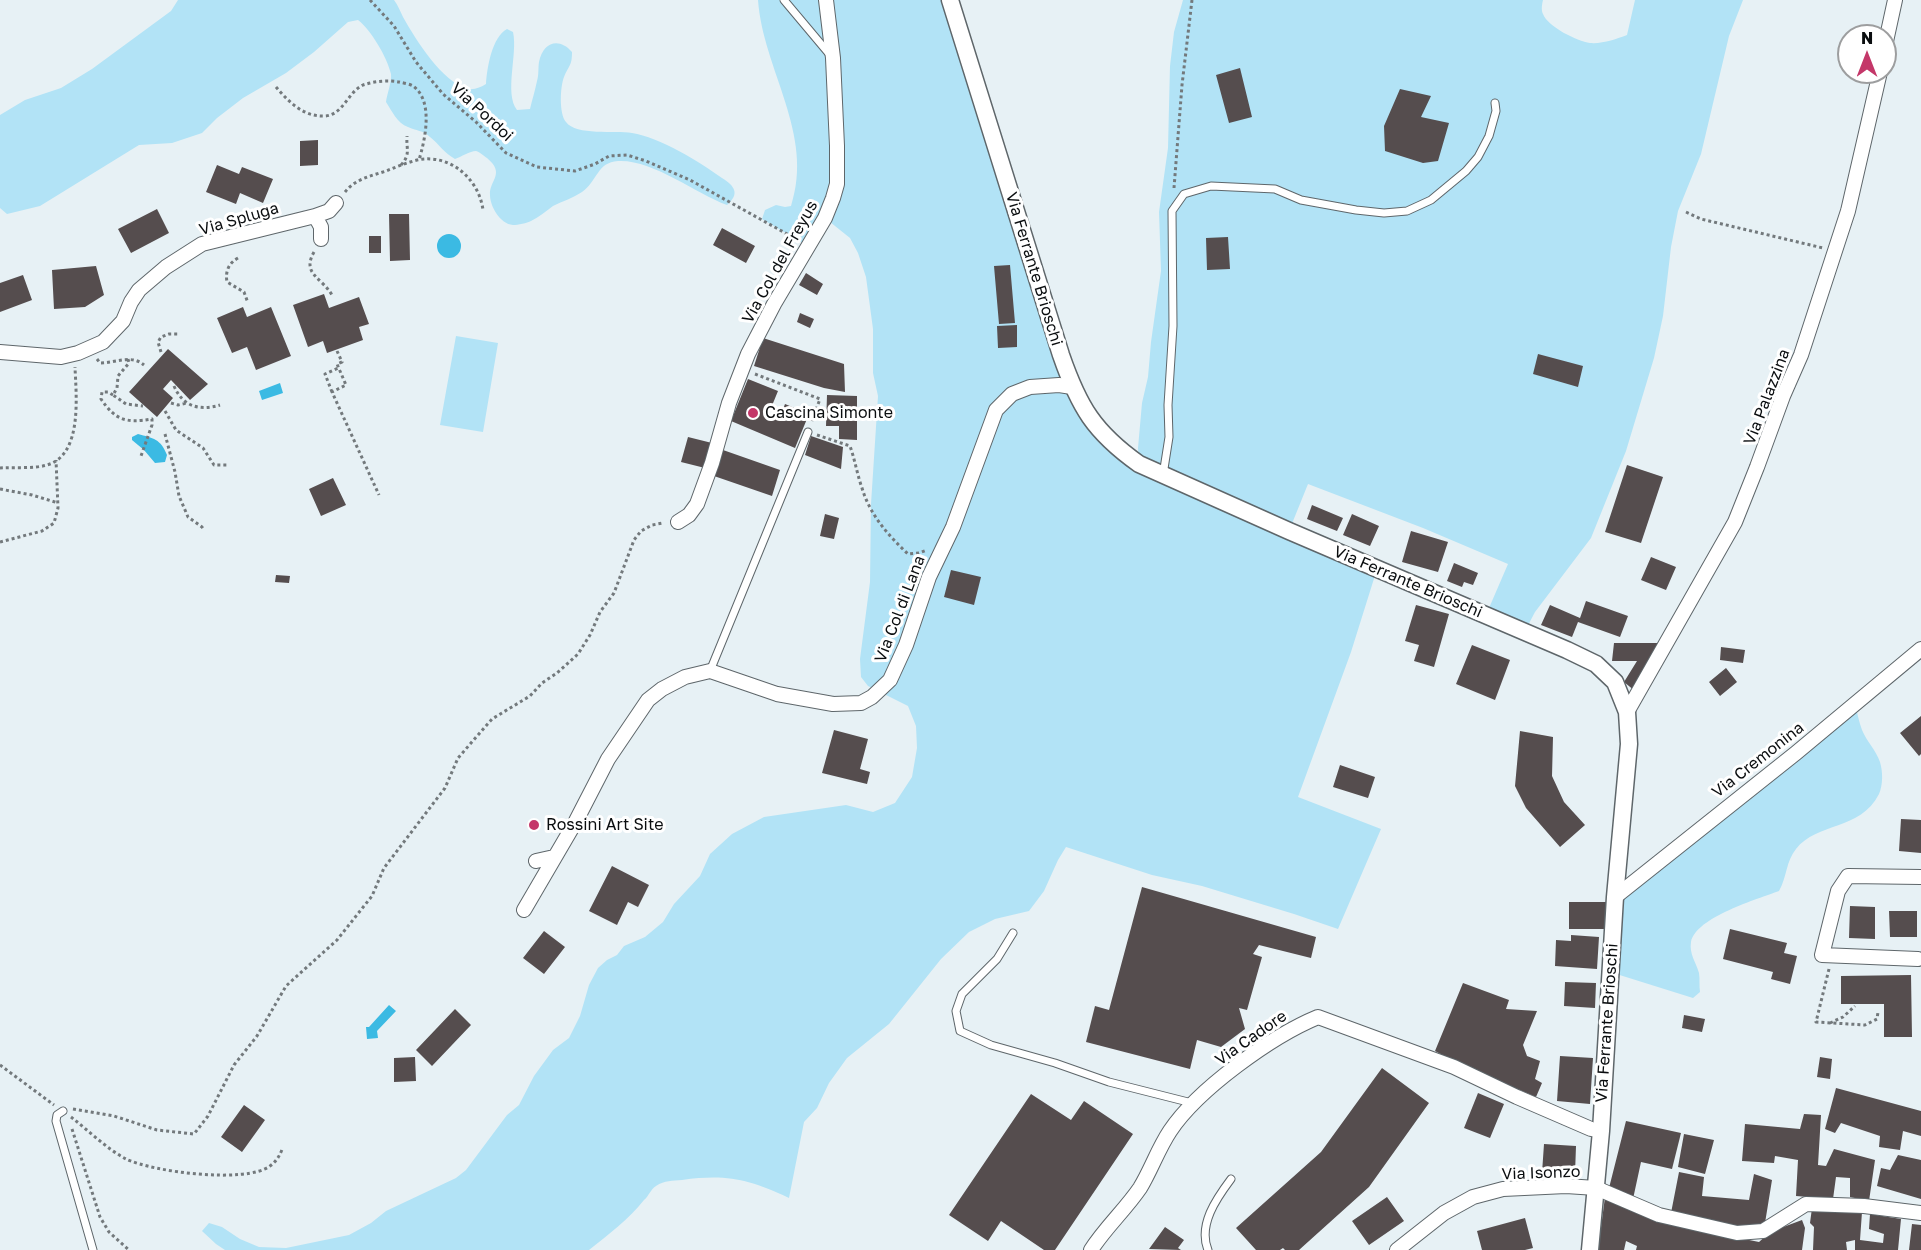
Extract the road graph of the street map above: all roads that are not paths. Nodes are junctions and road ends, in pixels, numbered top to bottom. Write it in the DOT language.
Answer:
graph roads {
  1 [pos="784,0"];
  2 [pos="826,0"];
  3 [pos="950,0"];
  4 [pos="1895,0"];
  5 [pos="1890,24"];
  6 [pos="833,58"];
  7 [pos="1877,84"];
  8 [pos="1495,103"];
  9 [pos="336,203"];
  10 [pos="315,216"];
  11 [pos="321,239"];
  12 [pos="0,352"];
  13 [pos="1072,387"];
  14 [pos="808,432"];
  15 [pos="1163,475"];
  16 [pos="678,522"];
  17 [pos="1921,649"];
  18 [pos="710,671"];
  19 [pos="1627,712"];
  20 [pos="554,857"];
  21 [pos="536,861"];
  22 [pos="1921,877"];
  23 [pos="1616,897"];
  24 [pos="524,910"];
  25 [pos="1013,933"];
  26 [pos="1918,959"];
  27 [pos="1192,1103"];
  28 [pos="63,1111"];
  29 [pos="1601,1131"];
  30 [pos="1231,1179"];
  31 [pos="1596,1188"];
  32 [pos="1921,1213"];
  33 [pos="93,1250"];
  34 [pos="1091,1250"];
  35 [pos="1208,1250"];
  36 [pos="1397,1250"];
  37 [pos="1590,1250"];
  1 -- 6 [label="lane"];
  2 -- 6 [label="street, Via Col del Freyus"];
  3 -- 13 [label="street, Via Ferrante Brioschi"];
  4 -- 5 [label="street"];
  6 -- 16 [label="street, Via Col del Freyus"];
  7 -- 19 [label="street, Via Palazzina"];
  8 -- 15 [label="lane"];
  9 -- 10 [label="street, Via Spluga"];
  10 -- 11 [label="street"];
  10 -- 12 [label="street, Via Spluga"];
  13 -- 15 [label="street, Via Ferrante Brioschi"];
  13 -- 18 [label="street, Via Col di Lana"];
  14 -- 18 [label="lane"];
  15 -- 19 [label="street, Via Ferrante Brioschi"];
  17 -- 23 [label="street, Via Cremonina"];
  18 -- 20 [label="street"];
  19 -- 23 [label="street, Via Ferrante Brioschi"];
  20 -- 21 [label="street"];
  20 -- 24 [label="street"];
  22 -- 26 [label="street"];
  23 -- 29 [label="street, Via Ferrante Brioschi"];
  25 -- 27 [label="lane"];
  27 -- 29 [label="street, Via Cadore"];
  27 -- 34 [label="street, Via Cadore"];
  28 -- 33 [label="lane"];
  29 -- 31 [label="street, Via Ferrante Brioschi"];
  30 -- 35 [label="lane"];
  31 -- 32 [label="street, Via Isonzo"];
  31 -- 36 [label="street, Via Isonzo"];
  31 -- 37 [label="street, Via Ferrante Brioschi"];
}
